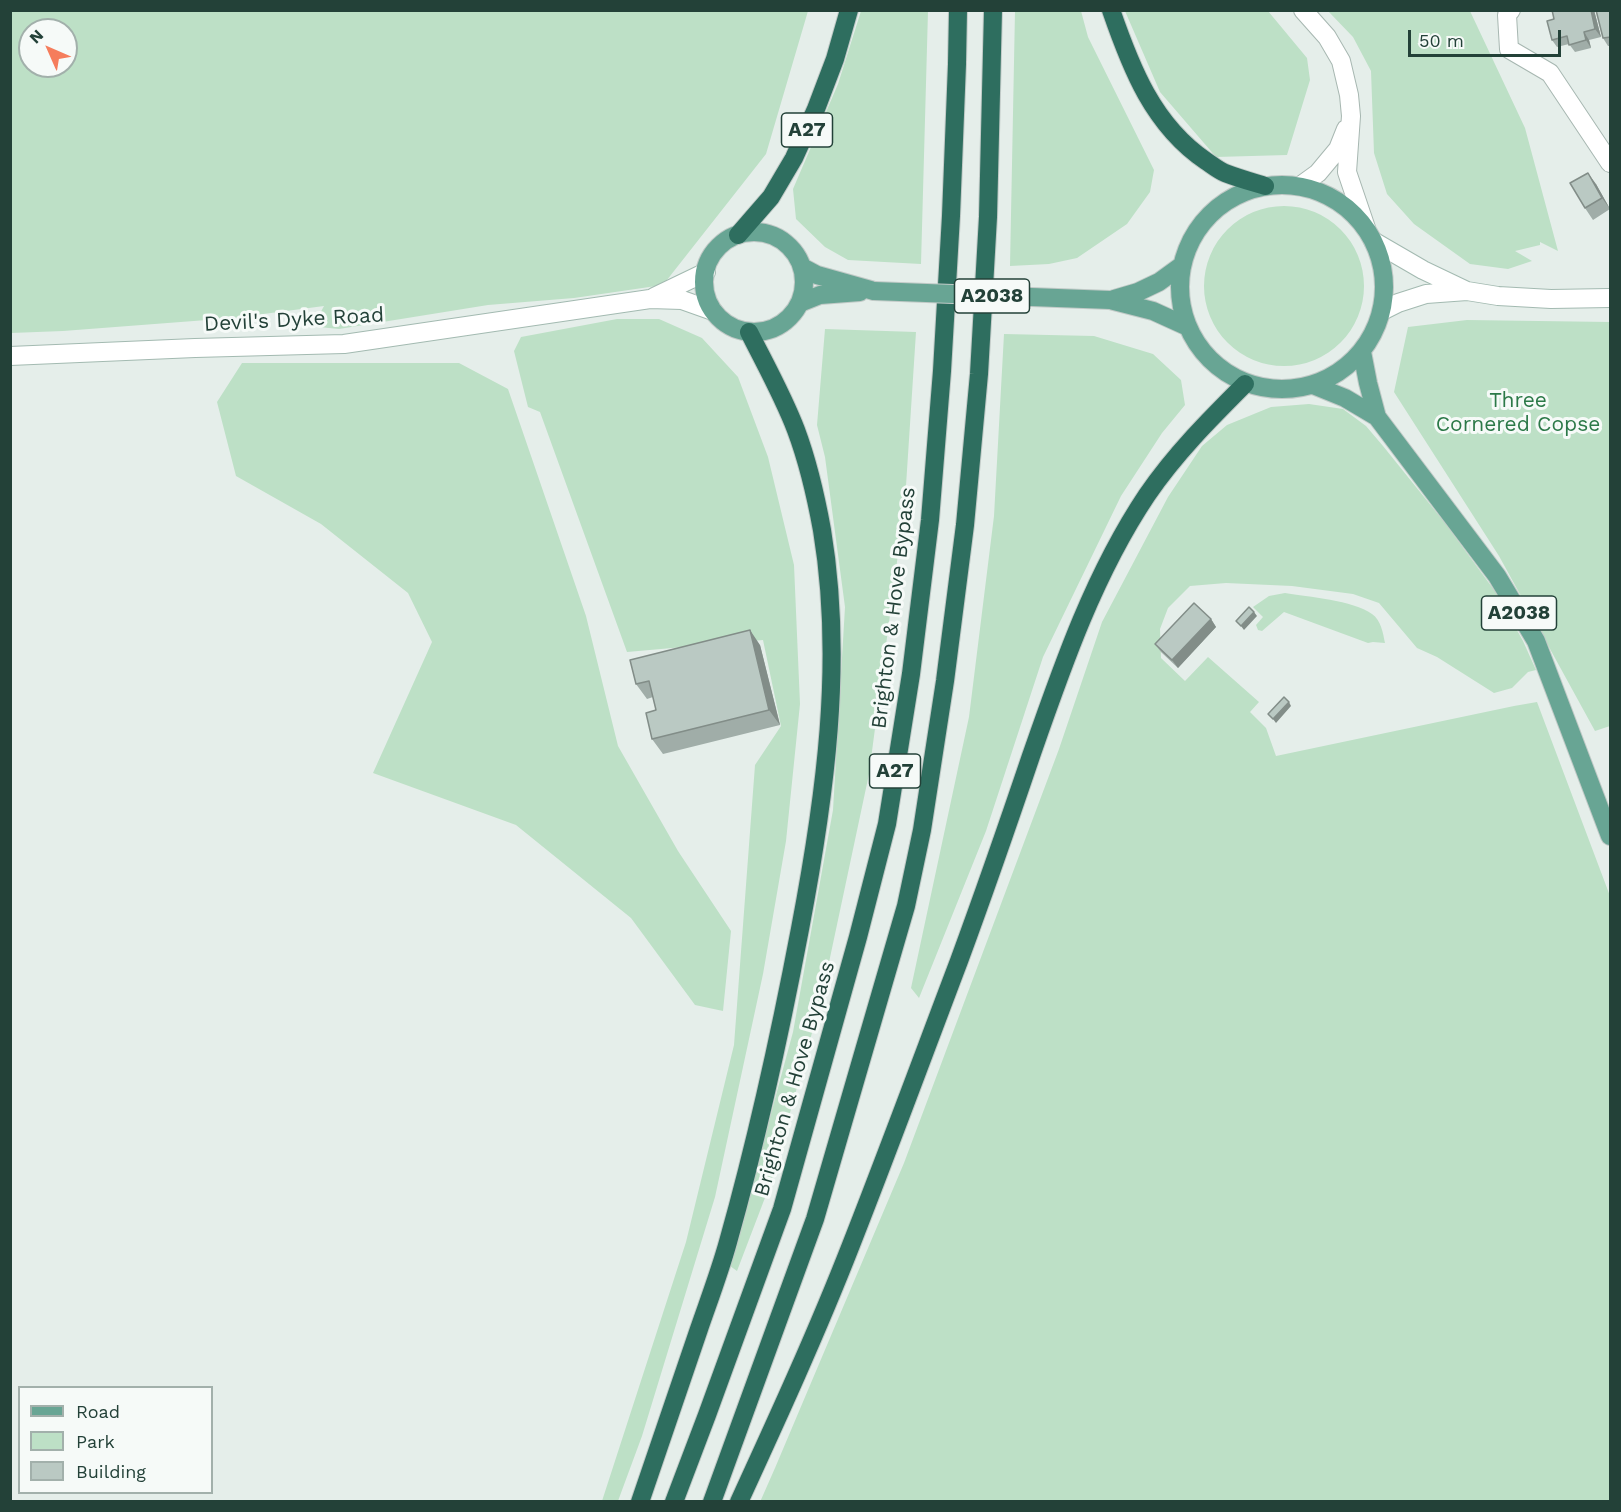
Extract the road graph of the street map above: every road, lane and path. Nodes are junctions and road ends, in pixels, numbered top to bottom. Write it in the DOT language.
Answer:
graph roads {
  1 [pos="849,10"];
  2 [pos="958,10"];
  3 [pos="993,10"];
  4 [pos="1111,10"];
  5 [pos="1303,10"];
  6 [pos="1511,10"];
  7 [pos="1351,116"];
  8 [pos="1611,163"];
  9 [pos="1265,186"];
  10 [pos="1300,186"];
  11 [pos="1370,234"];
  12 [pos="738,235"];
  13 [pos="1181,266"];
  14 [pos="802,267"];
  15 [pos="706,272"];
  16 [pos="874,291"];
  17 [pos="1467,291"];
  18 [pos="1611,298"];
  19 [pos="650,299"];
  20 [pos="1110,300"];
  21 [pos="800,303"];
  22 [pos="713,311"];
  23 [pos="1382,311"];
  24 [pos="1186,326"];
  25 [pos="748,332"];
  26 [pos="1362,352"];
  27 [pos="10,356"];
  28 [pos="1245,384"];
  29 [pos="1313,386"];
  30 [pos="1377,417"];
  31 [pos="1611,836"];
  32 [pos="640,1502"];
  33 [pos="674,1502"];
  34 [pos="712,1502"];
  35 [pos="739,1502"];
  1 -- 12 [label="highway, A27"];
  2 -- 33 [label="highway, Brighton & Hove Bypass / A27"];
  3 -- 34 [label="highway, A27"];
  4 -- 9 [label="highway"];
  5 -- 7 [label="street"];
  6 -- 8 [label="street"];
  7 -- 10 [label="street"];
  7 -- 11 [label="street"];
  9 -- 10 [label="main road"];
  9 -- 13 [label="main road"];
  10 -- 11 [label="main road"];
  11 -- 17 [label="street"];
  11 -- 23 [label="main road"];
  12 -- 14 [label="main road"];
  12 -- 15 [label="main road"];
  13 -- 20 [label="main road, A2038"];
  13 -- 24 [label="main road"];
  14 -- 16 [label="main road, A2038"];
  14 -- 21 [label="main road"];
  15 -- 19 [label="street, Devil's Dyke Road"];
  15 -- 22 [label="main road"];
  16 -- 20 [label="main road, A2038, bridge"];
  16 -- 21 [label="main road, A2038"];
  17 -- 18 [label="street"];
  17 -- 23 [label="street"];
  19 -- 22 [label="street, Devil's Dyke Road"];
  19 -- 27 [label="street, Devil's Dyke Road"];
  20 -- 24 [label="main road, A2038"];
  21 -- 25 [label="main road"];
  22 -- 25 [label="main road"];
  23 -- 26 [label="main road"];
  24 -- 28 [label="main road"];
  25 -- 32 [label="highway"];
  26 -- 29 [label="main road"];
  26 -- 30 [label="main road, A2038"];
  28 -- 29 [label="main road"];
  28 -- 35 [label="highway"];
  29 -- 30 [label="main road, A2038"];
  30 -- 31 [label="main road, A2038"];
}
